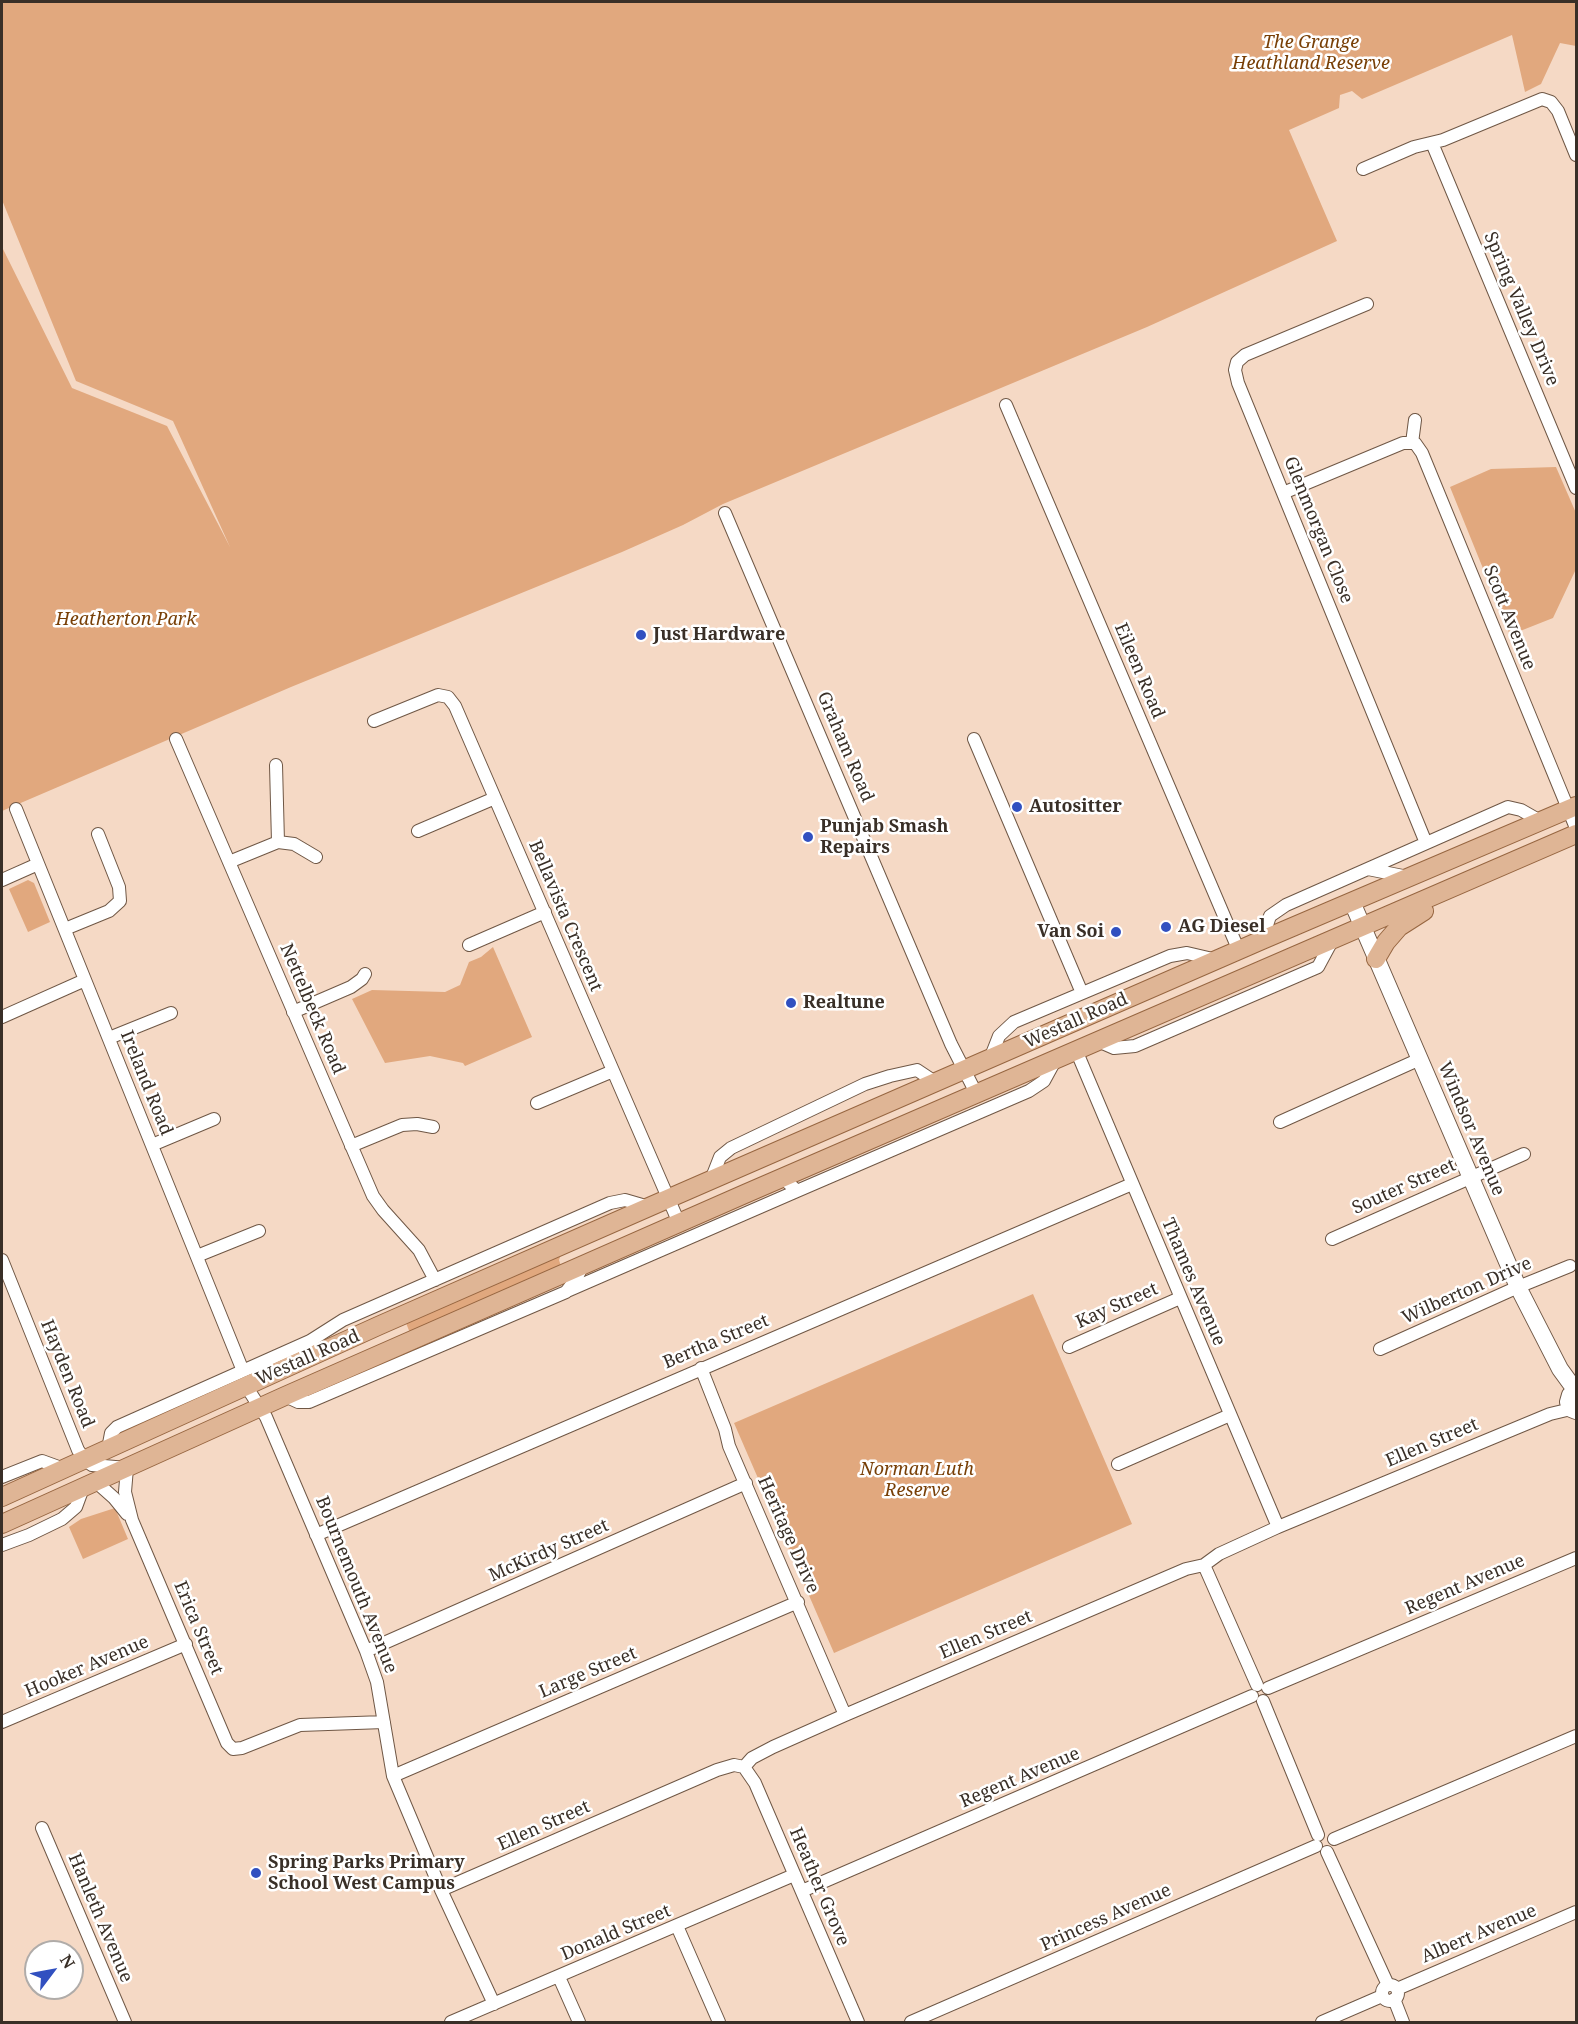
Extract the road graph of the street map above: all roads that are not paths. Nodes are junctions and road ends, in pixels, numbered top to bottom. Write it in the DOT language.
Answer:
graph roads {
  1 [pos="1432,143"];
  2 [pos="1576,155"];
  3 [pos="1363,169"];
  4 [pos="1367,304"];
  5 [pos="1006,405"];
  6 [pos="1415,420"];
  7 [pos="1412,443"];
  8 [pos="1576,488"];
  9 [pos="1283,493"];
  10 [pos="725,513"];
  11 [pos="374,722"];
  12 [pos="176,739"];
  13 [pos="974,739"];
  14 [pos="276,765"];
  15 [pos="495,798"];
  16 [pos="1572,808"];
  17 [pos="16,809"];
  18 [pos="1542,822"];
  19 [pos="1576,828"];
  20 [pos="418,831"];
  21 [pos="98,834"];
  22 [pos="1576,834"];
  23 [pos="278,842"];
  24 [pos="1426,843"];
  25 [pos="316,857"];
  26 [pos="229,862"];
  27 [pos="38,864"];
  28 [pos="1368,869"];
  29 [pos="1410,878"];
  30 [pos="2,880"];
  31 [pos="1452,890"];
  32 [pos="1352,902"];
  33 [pos="544,912"];
  34 [pos="1363,928"];
  35 [pos="65,929"];
  36 [pos="1262,940"];
  37 [pos="469,945"];
  38 [pos="1239,951"];
  39 [pos="1376,959"];
  40 [pos="1217,960"];
  41 [pos="365,974"];
  42 [pos="85,980"];
  43 [pos="1082,993"];
  44 [pos="171,1012"];
  45 [pos="293,1012"];
  46 [pos="2,1017"];
  47 [pos="109,1038"];
  48 [pos="1076,1050"];
  49 [pos="992,1051"];
  50 [pos="1056,1059"];
  51 [pos="1420,1059"];
  52 [pos="965,1070"];
  53 [pos="613,1071"];
  54 [pos="935,1082"];
  55 [pos="976,1093"];
  56 [pos="537,1103"];
  57 [pos="214,1119"];
  58 [pos="1280,1122"];
  59 [pos="433,1127"];
  60 [pos="152,1145"];
  61 [pos="351,1146"];
  62 [pos="1524,1154"];
  63 [pos="737,1168"];
  64 [pos="783,1178"];
  65 [pos="1471,1178"];
  66 [pos="711,1180"];
  67 [pos="1132,1184"];
  68 [pos="797,1191"];
  69 [pos="747,1192"];
  70 [pos="668,1199"];
  71 [pos="649,1207"];
  72 [pos="679,1223"];
  73 [pos="259,1231"];
  74 [pos="1332,1239"];
  75 [pos="197,1256"];
  76 [pos="2,1260"];
  77 [pos="475,1263"];
  78 [pos="583,1265"];
  79 [pos="1570,1266"];
  80 [pos="509,1268"];
  81 [pos="435,1280"];
  82 [pos="1518,1287"];
  83 [pos="566,1292"];
  84 [pos="1180,1298"];
  85 [pos="1069,1347"];
  86 [pos="1380,1349"];
  87 [pos="701,1368"];
  88 [pos="245,1379"];
  89 [pos="285,1396"];
  90 [pos="1573,1403"];
  91 [pos="261,1407"];
  92 [pos="1230,1415"];
  93 [pos="85,1460"];
  94 [pos="1118,1464"];
  95 [pos="127,1468"];
  96 [pos="64,1469"];
  97 [pos="2,1477"];
  98 [pos="746,1483"];
  99 [pos="89,1485"];
  100 [pos="2,1497"];
  101 [pos="132,1520"];
  102 [pos="2,1524"];
  103 [pos="1278,1527"];
  104 [pos="316,1534"];
  105 [pos="2,1545"];
  106 [pos="1576,1558"];
  107 [pos="1204,1565"];
  108 [pos="798,1602"];
  109 [pos="186,1644"];
  110 [pos="366,1651"];
  111 [pos="1260,1692"];
  112 [pos="845,1714"];
  113 [pos="2,1722"];
  114 [pos="384,1722"];
  115 [pos="1576,1736"];
  116 [pos="744,1767"];
  117 [pos="393,1776"];
  118 [pos="42,1828"];
  119 [pos="1321,1844"];
  120 [pos="794,1875"];
  121 [pos="441,1890"];
  122 [pos="802,1891"];
  123 [pos="1576,1912"];
  124 [pos="677,1926"];
  125 [pos="559,1977"];
  126 [pos="1390,1992"];
  127 [pos="494,2004"];
  128 [pos="125,2022"];
  129 [pos="451,2022"];
  130 [pos="579,2022"];
  131 [pos="719,2022"];
  132 [pos="858,2022"];
  133 [pos="911,2022"];
  134 [pos="1322,2022"];
  135 [pos="1403,2022"];
  1 -- 2 [label="street"];
  1 -- 3 [label="street"];
  1 -- 8 [label="street, Spring Valley Drive"];
  4 -- 9 [label="street, Glenmorgan Close"];
  5 -- 38 [label="street, Eileen Road"];
  6 -- 7 [label="street"];
  7 -- 9 [label="street"];
  7 -- 16 [label="street, Scott Avenue"];
  9 -- 24 [label="street, Glenmorgan Close"];
  10 -- 52 [label="street, Graham Road"];
  11 -- 15 [label="street, Bellavista Crescent"];
  12 -- 26 [label="street, Nettelbeck Road"];
  13 -- 43 [label="street"];
  14 -- 23 [label="street"];
  15 -- 20 [label="street"];
  15 -- 33 [label="street, Bellavista Crescent"];
  16 -- 18 [label="main road, Westall Road"];
  16 -- 19 [label="street, Scott Avenue"];
  17 -- 27 [label="street, Ireland Road"];
  18 -- 24 [label="street"];
  18 -- 29 [label="main road, Westall Road"];
  21 -- 35 [label="street"];
  22 -- 31 [label="main road, Westall Road"];
  23 -- 25 [label="street"];
  23 -- 26 [label="street"];
  24 -- 28 [label="street"];
  26 -- 45 [label="street, Nettelbeck Road"];
  27 -- 30 [label="street"];
  27 -- 35 [label="street, Ireland Road"];
  28 -- 29 [label="street"];
  28 -- 36 [label="street"];
  29 -- 32 [label="main road, Westall Road"];
  31 -- 34 [label="main road, Westall Road"];
  31 -- 39 [label="main road"];
  32 -- 34 [label="street, Windsor Avenue"];
  32 -- 36 [label="main road, Westall Road"];
  33 -- 37 [label="street"];
  33 -- 53 [label="street, Bellavista Crescent"];
  34 -- 39 [label="street, Windsor Avenue"];
  34 -- 48 [label="main road, Westall Road"];
  35 -- 42 [label="street, Ireland Road"];
  36 -- 38 [label="main road, Westall Road"];
  38 -- 40 [label="main road, Westall Road"];
  39 -- 51 [label="street, Windsor Avenue"];
  40 -- 43 [label="street, Westall Road"];
  40 -- 49 [label="main road, Westall Road"];
  41 -- 45 [label="street"];
  42 -- 46 [label="street"];
  42 -- 47 [label="street, Ireland Road"];
  43 -- 49 [label="street, Westall Road"];
  44 -- 47 [label="street"];
  45 -- 61 [label="street, Nettelbeck Road"];
  47 -- 60 [label="street, Ireland Road"];
  48 -- 50 [label="main road, Westall Road"];
  48 -- 67 [label="street, Thames Avenue"];
  49 -- 52 [label="main road, Westall Road"];
  50 -- 55 [label="main road, Westall Road"];
  50 -- 68 [label="street, Westall Road"];
  51 -- 58 [label="street"];
  51 -- 65 [label="street, Windsor Avenue"];
  52 -- 54 [label="main road, Westall Road"];
  52 -- 55 [label="street, Graham Road"];
  53 -- 56 [label="street"];
  53 -- 70 [label="street, Bellavista Crescent"];
  54 -- 63 [label="main road, Westall Road"];
  54 -- 66 [label="street"];
  55 -- 64 [label="main road, Westall Road"];
  57 -- 60 [label="street"];
  59 -- 61 [label="street"];
  60 -- 75 [label="street, Ireland Road"];
  61 -- 81 [label="street, Nettelbeck Road"];
  62 -- 65 [label="street, Souter Street"];
  63 -- 66 [label="main road, Westall Road"];
  63 -- 69 [label="main road"];
  64 -- 68 [label="street"];
  64 -- 69 [label="main road, Westall Road"];
  65 -- 74 [label="street, Souter Street"];
  65 -- 82 [label="street, Windsor Avenue"];
  66 -- 70 [label="main road, Westall Road"];
  67 -- 84 [label="street, Thames Avenue"];
  67 -- 87 [label="street, Bertha Street"];
  68 -- 83 [label="street, Westall Road"];
  69 -- 72 [label="main road, Westall Road"];
  70 -- 71 [label="main road, Westall Road"];
  70 -- 72 [label="street, Bellavista Crescent"];
  71 -- 77 [label="street, Westall Road"];
  71 -- 80 [label="main road, Westall Road"];
  72 -- 78 [label="main road, Westall Road"];
  73 -- 75 [label="street"];
  75 -- 88 [label="street, Ireland Road"];
  76 -- 93 [label="street, Hayden Road"];
  77 -- 80 [label="street"];
  77 -- 81 [label="street, Westall Road"];
  78 -- 83 [label="street"];
  78 -- 89 [label="main road, Westall Road"];
  79 -- 82 [label="street, Wilberton Drive"];
  80 -- 88 [label="main road, Westall Road"];
  81 -- 88 [label="street, Westall Road"];
  82 -- 86 [label="street, Wilberton Drive"];
  82 -- 90 [label="street, Windsor Avenue"];
  83 -- 89 [label="street, Westall Road"];
  84 -- 85 [label="street, Kay Street"];
  84 -- 92 [label="street, Thames Avenue"];
  87 -- 98 [label="street, Heritage Drive"];
  87 -- 104 [label="street, Bertha Street"];
  88 -- 91 [label="street, Bournemouth Avenue"];
  88 -- 93 [label="main road, Westall Road"];
  89 -- 91 [label="main road, Westall Road"];
  90 -- 103 [label="street, Ellen Street"];
  91 -- 95 [label="main road, Westall Road"];
  91 -- 104 [label="street, Bournemouth Avenue"];
  92 -- 94 [label="street"];
  92 -- 103 [label="street, Thames Avenue"];
  93 -- 95 [label="street"];
  93 -- 96 [label="main road, Westall Road"];
  95 -- 99 [label="main road, Westall Road"];
  95 -- 101 [label="street, Erica Street"];
  96 -- 97 [label="street"];
  96 -- 100 [label="main road, Westall Road"];
  98 -- 108 [label="street, Heritage Drive"];
  98 -- 110 [label="street, McKirdy Street"];
  99 -- 101 [label="street, Erica Street"];
  99 -- 102 [label="main road, Westall Road"];
  99 -- 105 [label="street"];
  101 -- 109 [label="street, Erica Street"];
  103 -- 107 [label="street, Ellen Street"];
  104 -- 110 [label="street, Bournemouth Avenue"];
  106 -- 111 [label="street, Regent Avenue"];
  107 -- 111 [label="street"];
  107 -- 112 [label="street, Ellen Street"];
  108 -- 112 [label="street, Heritage Drive"];
  108 -- 117 [label="street, Large Street"];
  109 -- 113 [label="street, Hooker Avenue"];
  109 -- 114 [label="street, Erica Street"];
  110 -- 114 [label="street, Bournemouth Avenue"];
  111 -- 119 [label="street"];
  111 -- 122 [label="street, Regent Avenue"];
  112 -- 116 [label="street, Ellen Street"];
  114 -- 117 [label="street, Bournemouth Avenue"];
  115 -- 119 [label="street"];
  116 -- 120 [label="street, Heather Grove"];
  116 -- 121 [label="street, Ellen Street"];
  117 -- 121 [label="street, Bournemouth Avenue"];
  118 -- 128 [label="street, Hanleth Avenue"];
  119 -- 126 [label="street"];
  119 -- 133 [label="street, Princess Avenue"];
  120 -- 122 [label="street, Heather Grove"];
  120 -- 124 [label="street, Donald Street"];
  121 -- 127 [label="street, Bournemouth Avenue"];
  122 -- 132 [label="street, Heather Grove"];
  123 -- 126 [label="street, Albert Avenue"];
  124 -- 125 [label="street, Donald Street"];
  124 -- 131 [label="street"];
  125 -- 127 [label="street, Donald Street"];
  125 -- 130 [label="street"];
  126 -- 134 [label="street, Albert Avenue"];
  126 -- 135 [label="street"];
  127 -- 129 [label="street, Donald Street"];
}
